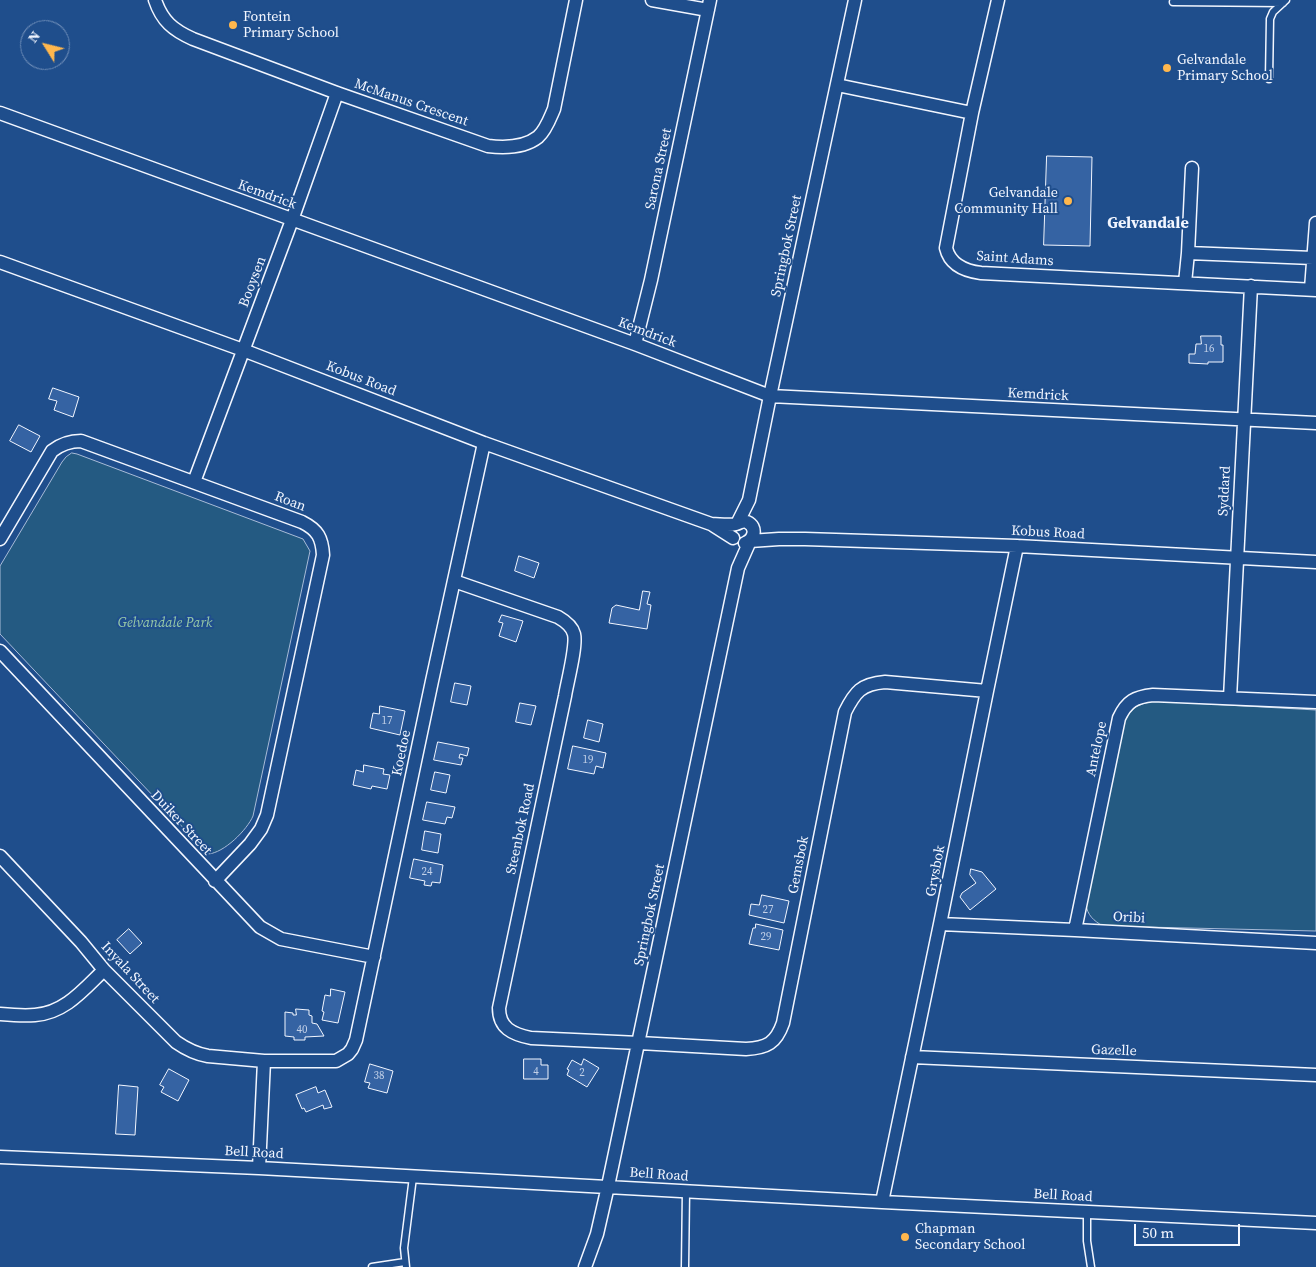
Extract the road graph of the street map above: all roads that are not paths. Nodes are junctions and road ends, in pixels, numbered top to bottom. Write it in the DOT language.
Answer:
graph roads {
  1 [pos="155,0"];
  2 [pos="576,0"];
  3 [pos="652,0"];
  4 [pos="855,0"];
  5 [pos="998,0"];
  6 [pos="1173,2"];
  7 [pos="1284,2"];
  8 [pos="709,5"];
  9 [pos="1269,79"];
  10 [pos="838,85"];
  11 [pos="337,93"];
  12 [pos="0,113"];
  13 [pos="972,113"];
  14 [pos="1192,168"];
  15 [pos="292,220"];
  16 [pos="1316,223"];
  17 [pos="1188,254"];
  18 [pos="1313,258"];
  19 [pos="0,262"];
  20 [pos="1185,283"];
  21 [pos="1251,286"];
  22 [pos="1313,289"];
  23 [pos="635,344"];
  24 [pos="243,350"];
  25 [pos="770,396"];
  26 [pos="1244,420"];
  27 [pos="1316,423"];
  28 [pos="484,443"];
  29 [pos="194,482"];
  30 [pos="749,500"];
  31 [pos="737,523"];
  32 [pos="712,524"];
  33 [pos="752,532"];
  34 [pos="0,539"];
  35 [pos="734,540"];
  36 [pos="1017,546"];
  37 [pos="1236,558"];
  38 [pos="1316,562"];
  39 [pos="738,568"];
  40 [pos="454,581"];
  41 [pos="0,651"];
  42 [pos="987,690"];
  43 [pos="1230,698"];
  44 [pos="1316,702"];
  45 [pos="0,856"];
  46 [pos="215,881"];
  47 [pos="940,924"];
  48 [pos="1075,930"];
  49 [pos="1316,943"];
  50 [pos="374,957"];
  51 [pos="104,970"];
  52 [pos="0,1014"];
  53 [pos="639,1042"];
  54 [pos="912,1057"];
  55 [pos="264,1061"];
  56 [pos="336,1061"];
  57 [pos="1316,1076"];
  58 [pos="0,1157"];
  59 [pos="258,1168"];
  60 [pos="413,1177"];
  61 [pos="608,1186"];
  62 [pos="686,1191"];
  63 [pos="882,1202"];
  64 [pos="1086,1212"];
  65 [pos="1316,1223"];
  66 [pos="406,1264"];
  67 [pos="372,1267"];
  68 [pos="585,1267"];
  69 [pos="685,1267"];
  70 [pos="1091,1267"];
  1 -- 11 [label="street, McManus Crescent"];
  2 -- 11 [label="street, McManus Crescent"];
  3 -- 8 [label="street"];
  4 -- 10 [label="street, Springbok Street"];
  5 -- 13 [label="street, Saint Adams"];
  6 -- 7 [label="lane"];
  7 -- 9 [label="lane"];
  8 -- 23 [label="street, Sarona Street"];
  10 -- 13 [label="street"];
  10 -- 25 [label="street, Springbok Street"];
  11 -- 15 [label="street, Booysen"];
  12 -- 15 [label="street, Kemdrick"];
  13 -- 20 [label="street, Saint Adams"];
  14 -- 17 [label="street"];
  15 -- 23 [label="street, Kemdrick"];
  15 -- 24 [label="street, Booysen"];
  16 -- 18 [label="street"];
  17 -- 18 [label="street"];
  17 -- 20 [label="street"];
  18 -- 22 [label="street"];
  19 -- 24 [label="street, Kobus Road"];
  20 -- 21 [label="street, Saint Adams"];
  21 -- 22 [label="street, Saint Adams"];
  21 -- 26 [label="street, Syddard"];
  23 -- 25 [label="street, Kemdrick"];
  24 -- 28 [label="street, Kobus Road"];
  24 -- 29 [label="street, Booysen"];
  25 -- 26 [label="street, Kemdrick"];
  25 -- 30 [label="street, Springbok Street"];
  26 -- 27 [label="street, Kemdrick"];
  26 -- 37 [label="street, Syddard"];
  28 -- 32 [label="street, Kobus Road"];
  28 -- 40 [label="street, Koedoe"];
  29 -- 34 [label="street, Roan"];
  29 -- 46 [label="street, Roan"];
  30 -- 31 [label="street"];
  30 -- 33 [label="street"];
  31 -- 32 [label="street"];
  31 -- 33 [label="street"];
  31 -- 35 [label="street"];
  32 -- 35 [label="street"];
  33 -- 35 [label="street"];
  33 -- 36 [label="street, Kobus Road"];
  33 -- 39 [label="street"];
  35 -- 39 [label="street"];
  36 -- 37 [label="street, Kobus Road"];
  36 -- 42 [label="street, Grysbok"];
  37 -- 38 [label="street, Kobus Road"];
  37 -- 43 [label="street, Syddard"];
  39 -- 53 [label="street, Springbok Street"];
  40 -- 50 [label="street, Koedoe"];
  40 -- 53 [label="street, Steenbok Road"];
  41 -- 46 [label="street, Duiker Street"];
  42 -- 47 [label="street, Grysbok"];
  42 -- 53 [label="street, Gemsbok"];
  43 -- 44 [label="street, Antelope"];
  43 -- 48 [label="street, Antelope"];
  45 -- 51 [label="street, Inyala Street"];
  46 -- 50 [label="street, Duiker Street"];
  47 -- 48 [label="street, Oribi"];
  47 -- 54 [label="street, Grysbok"];
  48 -- 49 [label="street, Oribi"];
  50 -- 56 [label="street, Koedoe"];
  51 -- 52 [label="street"];
  51 -- 55 [label="street, Inyala Street"];
  53 -- 61 [label="street, Springbok Street"];
  54 -- 57 [label="street, Gazelle"];
  54 -- 63 [label="street, Grysbok"];
  55 -- 56 [label="street, Inyala Street"];
  55 -- 59 [label="street"];
  58 -- 59 [label="street, Bell Road"];
  59 -- 60 [label="street, Bell Road"];
  60 -- 61 [label="street, Bell Road"];
  60 -- 66 [label="lane"];
  61 -- 62 [label="street, Bell Road"];
  61 -- 68 [label="street, Springbok Street"];
  62 -- 63 [label="street, Bell Road"];
  62 -- 69 [label="lane"];
  63 -- 64 [label="street, Bell Road"];
  64 -- 65 [label="street, Bell Road"];
  64 -- 70 [label="lane"];
  66 -- 67 [label="lane"];
}
